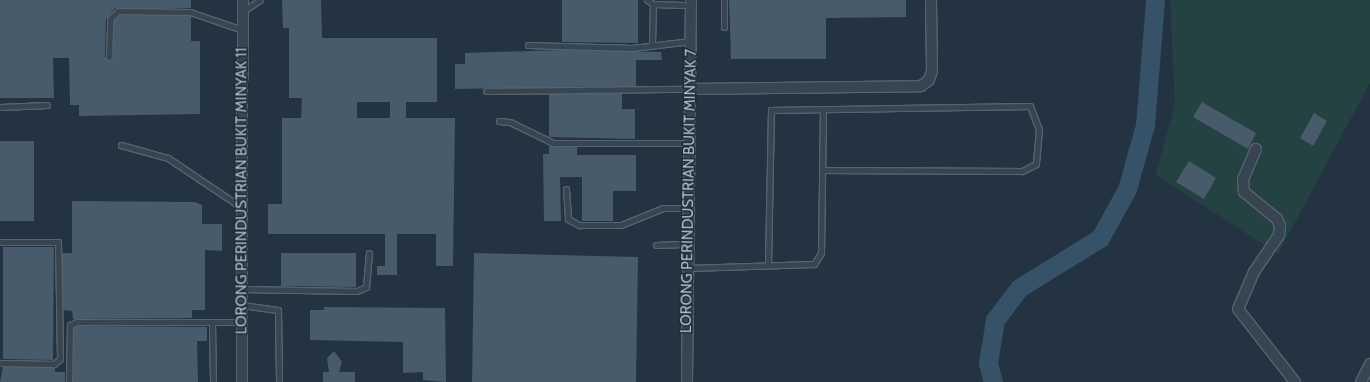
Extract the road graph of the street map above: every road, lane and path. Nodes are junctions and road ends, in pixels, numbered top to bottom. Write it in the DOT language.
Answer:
graph roads {
  1 [pos="243,0"];
  2 [pos="260,0"];
  3 [pos="647,0"];
  4 [pos="724,0"];
  5 [pos="931,0"];
  6 [pos="691,3"];
  7 [pos="653,4"];
  8 [pos="243,11"];
  9 [pos="724,26"];
  10 [pos="243,30"];
  11 [pos="691,41"];
  12 [pos="652,44"];
  13 [pos="528,45"];
  14 [pos="109,57"];
  15 [pos="690,89"];
  16 [pos="486,91"];
  17 [pos="47,105"];
  18 [pos="0,107"];
  19 [pos="823,110"];
  20 [pos="499,121"];
  21 [pos="690,143"];
  22 [pos="121,145"];
  23 [pos="1256,149"];
  24 [pos="822,170"];
  25 [pos="566,189"];
  26 [pos="241,207"];
  27 [pos="689,208"];
  28 [pos="0,242"];
  29 [pos="689,244"];
  30 [pos="656,245"];
  31 [pos="369,253"];
  32 [pos="768,265"];
  33 [pos="688,268"];
  34 [pos="240,289"];
  35 [pos="241,305"];
  36 [pos="241,322"];
  37 [pos="212,324"];
  38 [pos="0,363"];
  39 [pos="1370,364"];
  40 [pos="69,382"];
  41 [pos="213,382"];
  42 [pos="242,382"];
  43 [pos="279,382"];
  44 [pos="687,382"];
  45 [pos="1295,382"];
  46 [pos="1361,382"];
  1 -- 8 [label="street, LORONG PERINDUSTRIAN BUKIT MINYAK 11"];
  2 -- 8 [label="lane"];
  3 -- 7 [label="lane"];
  4 -- 9 [label="lane"];
  5 -- 15 [label="street"];
  6 -- 7 [label="lane"];
  6 -- 11 [label="street, LORONG PERINDUSTRIAN BUKIT MINYAK 7"];
  7 -- 12 [label="lane"];
  8 -- 10 [label="street, LORONG PERINDUSTRIAN BUKIT MINYAK 11"];
  10 -- 14 [label="lane"];
  10 -- 26 [label="street, LORONG PERINDUSTRIAN BUKIT MINYAK 11"];
  11 -- 12 [label="lane"];
  11 -- 15 [label="street, LORONG PERINDUSTRIAN BUKIT MINYAK 7"];
  12 -- 13 [label="lane"];
  15 -- 16 [label="lane"];
  15 -- 21 [label="street, LORONG PERINDUSTRIAN BUKIT MINYAK 7"];
  17 -- 18 [label="lane"];
  19 -- 24 [label="lane"];
  19 -- 24 [label="lane"];
  19 -- 32 [label="lane"];
  20 -- 21 [label="lane"];
  21 -- 27 [label="street, LORONG PERINDUSTRIAN BUKIT MINYAK 7"];
  22 -- 26 [label="lane"];
  23 -- 45 [label="street"];
  24 -- 32 [label="lane"];
  25 -- 27 [label="lane"];
  26 -- 34 [label="street, LORONG PERINDUSTRIAN BUKIT MINYAK 11"];
  27 -- 29 [label="street, LORONG PERINDUSTRIAN BUKIT MINYAK 7"];
  28 -- 38 [label="lane"];
  29 -- 30 [label="lane"];
  29 -- 33 [label="street, LORONG PERINDUSTRIAN BUKIT MINYAK 7"];
  31 -- 34 [label="lane"];
  32 -- 33 [label="lane"];
  33 -- 44 [label="street, LORONG PERINDUSTRIAN BUKIT MINYAK 7"];
  34 -- 35 [label="street, LORONG PERINDUSTRIAN BUKIT MINYAK 11"];
  35 -- 36 [label="street, LORONG PERINDUSTRIAN BUKIT MINYAK 11"];
  35 -- 43 [label="lane"];
  36 -- 37 [label="lane"];
  36 -- 42 [label="street, LORONG PERINDUSTRIAN BUKIT MINYAK 11"];
  37 -- 40 [label="lane"];
  37 -- 41 [label="lane"];
  39 -- 46 [label="street"];
}
